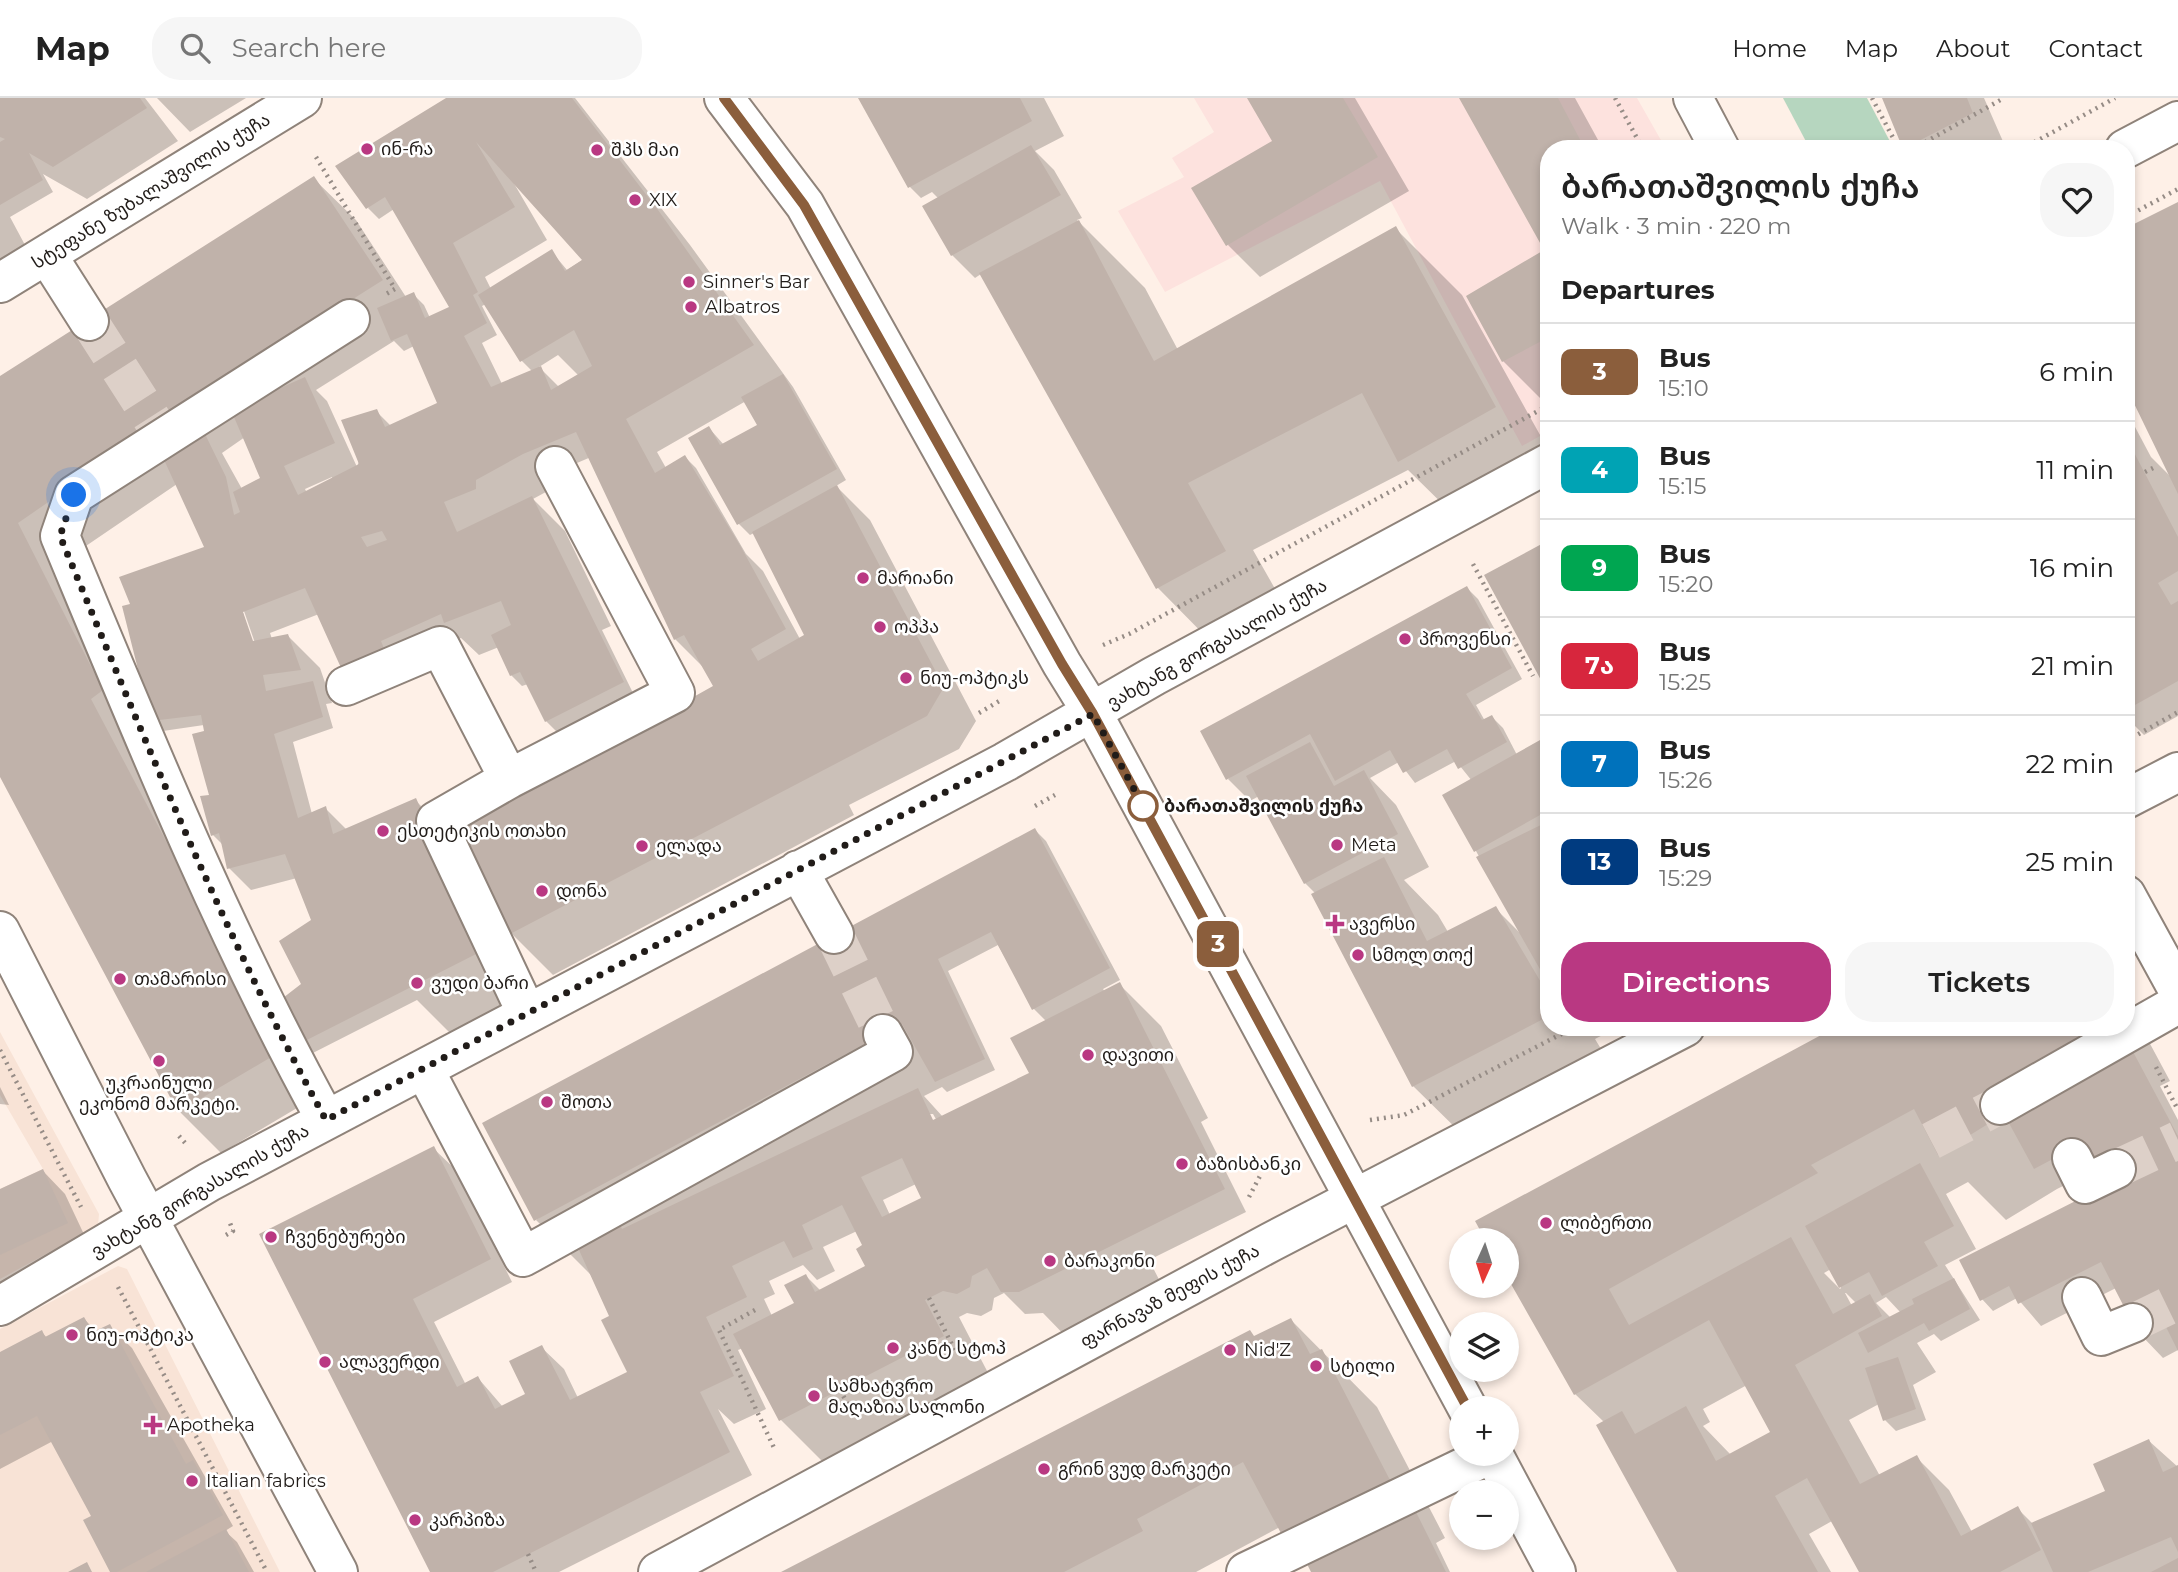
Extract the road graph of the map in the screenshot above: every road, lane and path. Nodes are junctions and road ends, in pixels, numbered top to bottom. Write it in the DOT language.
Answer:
graph roads {
  1 [pos="302,98"];
  2 [pos="724,98"];
  3 [pos="1615,98"];
  4 [pos="1693,98"];
  5 [pos="1872,98"];
  6 [pos="2004,98"];
  7 [pos="2115,98"];
  8 [pos="2178,121"];
  9 [pos="1638,140"];
  10 [pos="1715,140"];
  11 [pos="1894,140"];
  12 [pos="1929,140"];
  13 [pos="2038,140"];
  14 [pos="2135,144"];
  15 [pos="316,157"];
  16 [pos="2178,189"];
  17 [pos="2135,212"];
  18 [pos="47,254"];
  19 [pos="0,283"];
  20 [pos="351,319"];
  21 [pos="89,321"];
  22 [pos="1540,410"];
  23 [pos="555,466"];
  24 [pos="2155,467"];
  25 [pos="1540,468"];
  26 [pos="2145,472"];
  27 [pos="1473,564"];
  28 [pos="1102,645"];
  29 [pos="1533,676"];
  30 [pos="346,686"];
  31 [pos="1001,700"];
  32 [pos="2178,712"];
  33 [pos="979,713"];
  34 [pos="1093,714"];
  35 [pos="2135,736"];
  36 [pos="2178,772"];
  37 [pos="509,779"];
  38 [pos="2135,794"];
  39 [pos="1055,795"];
  40 [pos="1035,806"];
  41 [pos="798,870"];
  42 [pos="2135,911"];
  43 [pos="0,932"];
  44 [pos="834,934"];
  45 [pos="13,984"];
  46 [pos="2178,990"];
  47 [pos="2178,1004"];
  48 [pos="527,1014"];
  49 [pos="2135,1028"];
  50 [pos="883,1034"];
  51 [pos="1558,1036"];
  52 [pos="1668,1036"];
  53 [pos="2122,1036"];
  54 [pos="0,1050"];
  55 [pos="424,1069"];
  56 [pos="2000,1105"];
  57 [pos="326,1120"];
  58 [pos="1370,1120"];
  59 [pos="179,1136"];
  60 [pos="186,1144"];
  61 [pos="2072,1158"];
  62 [pos="2116,1169"];
  63 [pos="1260,1176"];
  64 [pos="1249,1196"];
  65 [pos="1354,1198"];
  66 [pos="86,1217"];
  67 [pos="149,1220"];
  68 [pos="233,1231"];
  69 [pos="226,1235"];
  70 [pos="106,1291"];
  71 [pos="2081,1297"];
  72 [pos="929,1298"];
  73 [pos="0,1306"];
  74 [pos="755,1310"];
  75 [pos="2133,1323"];
  76 [pos="956,1353"];
  77 [pos="840,1390"];
  78 [pos="1461,1396"];
  79 [pos="850,1408"];
  80 [pos="775,1450"];
  81 [pos="1467,1466"];
  82 [pos="1499,1466"];
  83 [pos="528,1554"];
  84 [pos="665,1570"];
  85 [pos="267,1572"];
  86 [pos="338,1572"];
  87 [pos="536,1572"];
  88 [pos="1246,1572"];
  89 [pos="1556,1572"];
  1 -- 18 [label="street, სტეფანე ზუბალაშვილის ქუჩა"];
  2 -- 34 [label="street"];
  3 -- 9 [label="path"];
  4 -- 10 [label="street"];
  5 -- 11 [label="path"];
  6 -- 12 [label="path"];
  7 -- 13 [label="path"];
  8 -- 14 [label="street"];
  15 -- 20 [label="path"];
  16 -- 17 [label="path"];
  18 -- 19 [label="street, სტეფანე ზუბალაშვილის ქუჩა"];
  18 -- 21 [label="street"];
  20 -- 57 [label="street"];
  22 -- 28 [label="path"];
  23 -- 37 [label="street"];
  24 -- 26 [label="path"];
  25 -- 34 [label="street, ვახტანგ გორგასალის ქუჩა"];
  27 -- 29 [label="path"];
  30 -- 37 [label="street"];
  31 -- 33 [label="path"];
  32 -- 35 [label="path"];
  34 -- 41 [label="street, ვახტანგ გორგასალის ქუჩა"];
  34 -- 65 [label="street"];
  36 -- 38 [label="street"];
  37 -- 48 [label="street"];
  39 -- 40 [label="path"];
  41 -- 44 [label="street"];
  41 -- 48 [label="street, ვახტანგ გორგასალის ქუჩა"];
  42 -- 46 [label="street"];
  43 -- 45 [label="street"];
  45 -- 67 [label="street"];
  47 -- 49 [label="street"];
  48 -- 55 [label="street, ვახტანგ გორგასალის ქუჩა"];
  50 -- 55 [label="street"];
  51 -- 58 [label="path"];
  52 -- 65 [label="street, ფარნავაზ მეფის ქუჩა"];
  53 -- 56 [label="street"];
  54 -- 66 [label="path"];
  55 -- 57 [label="street, ვახტანგ გორგასალის ქუჩა"];
  57 -- 67 [label="street, ვახტანგ გორგასალის ქუჩა"];
  59 -- 60 [label="path"];
  61 -- 62 [label="street"];
  63 -- 64 [label="path"];
  65 -- 78 [label="street"];
  65 -- 84 [label="street, ფარნავაზ მეფის ქუჩა"];
  67 -- 73 [label="street, ვახტანგ გორგასალის ქუჩა"];
  67 -- 86 [label="street"];
  68 -- 69 [label="path"];
  70 -- 85 [label="path"];
  71 -- 75 [label="street"];
  72 -- 76 [label="path"];
  74 -- 80 [label="path"];
  77 -- 79 [label="path"];
  81 -- 88 [label="street"];
  82 -- 89 [label="street"];
  83 -- 87 [label="path"];
}
